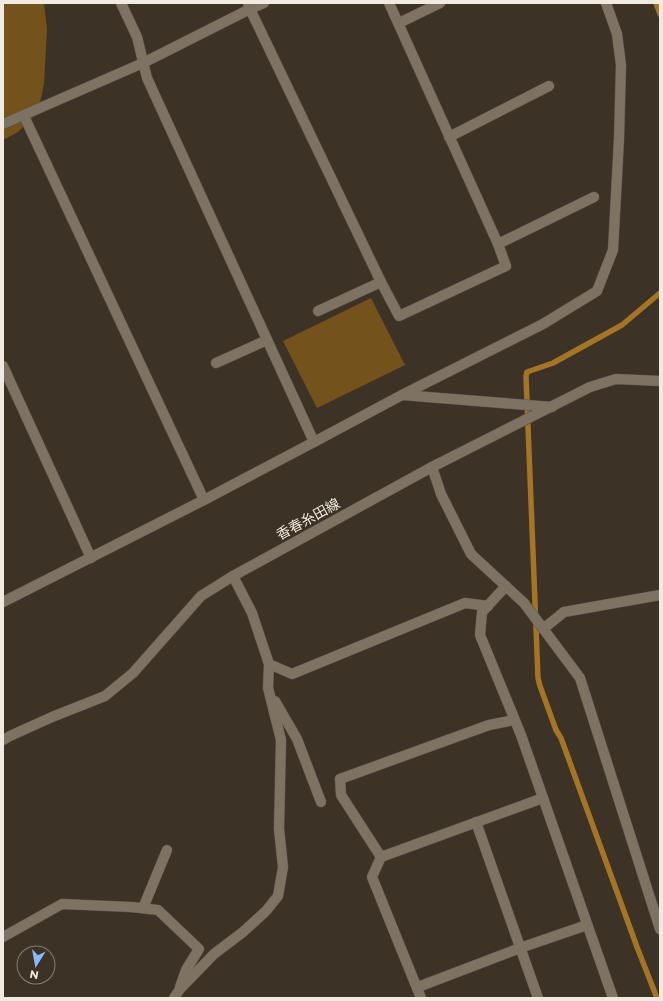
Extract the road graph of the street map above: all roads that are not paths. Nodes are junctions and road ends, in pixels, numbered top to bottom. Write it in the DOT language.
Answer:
graph roads {
  1 [pos="121,3"];
  2 [pos="264,3"];
  3 [pos="389,3"];
  4 [pos="440,3"];
  5 [pos="606,3"];
  6 [pos="249,6"];
  7 [pos="399,23"];
  8 [pos="144,63"];
  9 [pos="549,86"];
  10 [pos="24,116"];
  11 [pos="3,124"];
  12 [pos="449,136"];
  13 [pos="594,197"];
  14 [pos="498,244"];
  15 [pos="381,282"];
  16 [pos="318,311"];
  17 [pos="267,340"];
  18 [pos="216,363"];
  19 [pos="3,366"];
  20 [pos="660,381"];
  21 [pos="402,395"];
  22 [pos="553,407"];
  23 [pos="314,442"];
  24 [pos="432,468"];
  25 [pos="204,500"];
  26 [pos="91,558"];
  27 [pos="233,576"];
  28 [pos="506,586"];
  29 [pos="660,595"];
  30 [pos="3,602"];
  31 [pos="488,606"];
  32 [pos="543,629"];
  33 [pos="269,664"];
  34 [pos="268,688"];
  35 [pos="514,720"];
  36 [pos="3,740"];
  37 [pos="543,798"];
  38 [pos="321,802"];
  39 [pos="476,822"];
  40 [pos="167,850"];
  41 [pos="381,857"];
  42 [pos="143,908"];
  43 [pos="587,925"];
  44 [pos="660,929"];
  45 [pos="3,937"];
  46 [pos="520,948"];
  47 [pos="418,988"];
  48 [pos="180,989"];
  49 [pos="174,998"];
  50 [pos="421,998"];
  51 [pos="538,998"];
  52 [pos="613,998"];
  1 -- 8 [label="street"];
  2 -- 6 [label="street"];
  3 -- 7 [label="street"];
  4 -- 7 [label="street"];
  5 -- 21 [label="street"];
  6 -- 8 [label="street"];
  6 -- 15 [label="street"];
  7 -- 12 [label="street"];
  8 -- 10 [label="street"];
  8 -- 17 [label="street"];
  9 -- 12 [label="street"];
  10 -- 11 [label="street"];
  10 -- 25 [label="street"];
  12 -- 14 [label="street"];
  13 -- 14 [label="street"];
  14 -- 15 [label="street"];
  15 -- 16 [label="street"];
  17 -- 18 [label="street"];
  17 -- 23 [label="street"];
  19 -- 26 [label="street"];
  20 -- 22 [label="street, 香春糸田線"];
  21 -- 22 [label="street"];
  21 -- 23 [label="street"];
  22 -- 24 [label="street, 香春糸田線"];
  23 -- 25 [label="street"];
  24 -- 27 [label="street, 香春糸田線"];
  24 -- 28 [label="street"];
  25 -- 26 [label="street"];
  26 -- 30 [label="street"];
  27 -- 33 [label="street"];
  27 -- 36 [label="street, 香春糸田線"];
  28 -- 31 [label="street"];
  28 -- 32 [label="street"];
  29 -- 32 [label="street"];
  31 -- 33 [label="street"];
  31 -- 35 [label="street"];
  32 -- 44 [label="street"];
  33 -- 34 [label="street"];
  34 -- 38 [label="street"];
  34 -- 48 [label="street"];
  35 -- 37 [label="street"];
  35 -- 41 [label="street"];
  37 -- 39 [label="street"];
  37 -- 43 [label="street"];
  39 -- 41 [label="street"];
  39 -- 46 [label="street"];
  40 -- 42 [label="street"];
  41 -- 47 [label="street"];
  42 -- 45 [label="street"];
  42 -- 48 [label="street"];
  43 -- 46 [label="street"];
  43 -- 52 [label="street"];
  46 -- 47 [label="street"];
  46 -- 51 [label="street"];
  47 -- 50 [label="street"];
  48 -- 49 [label="street"];
}
